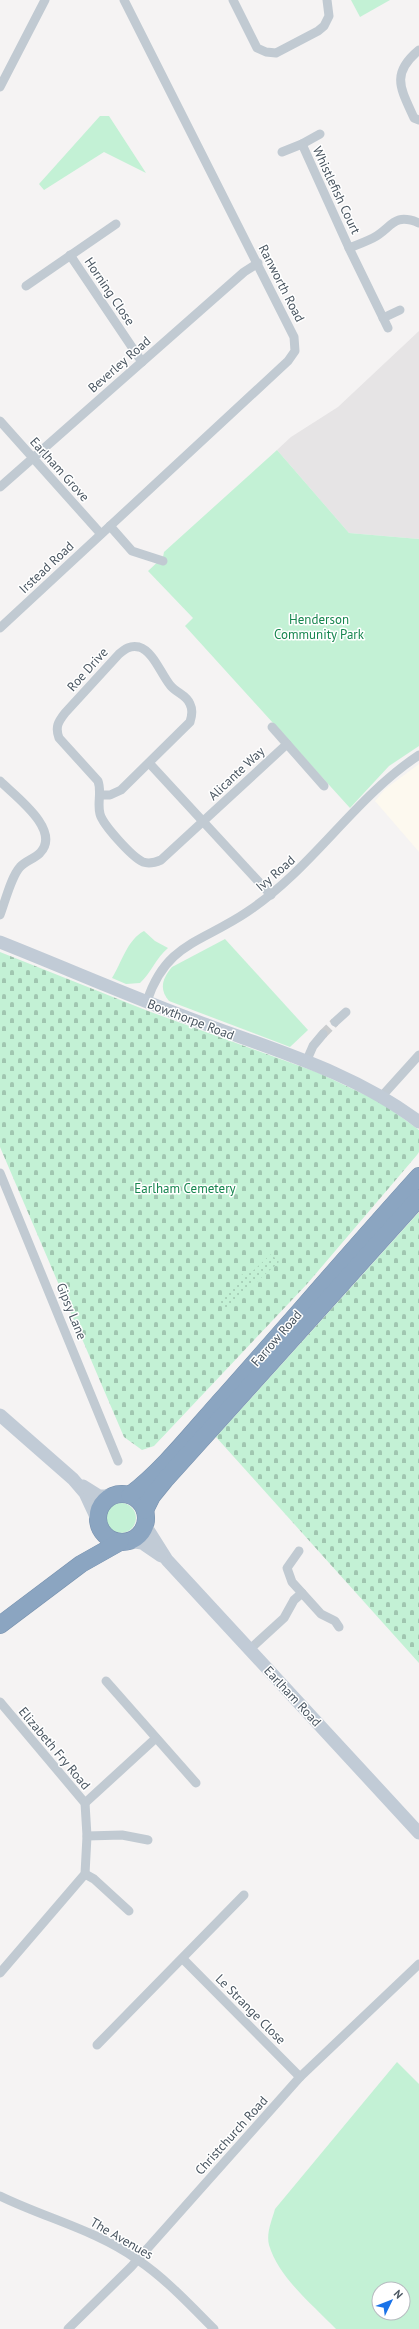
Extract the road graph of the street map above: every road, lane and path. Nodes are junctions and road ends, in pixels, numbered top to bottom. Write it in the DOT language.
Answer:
graph roads {
  1 [pos="45,0"];
  2 [pos="124,0"];
  3 [pos="233,0"];
  4 [pos="327,0"];
  5 [pos="419,50"];
  6 [pos="0,87"];
  7 [pos="415,121"];
  8 [pos="320,134"];
  9 [pos="302,144"];
  10 [pos="282,152"];
  11 [pos="419,223"];
  12 [pos="116,224"];
  13 [pos="349,248"];
  14 [pos="70,255"];
  15 [pos="258,263"];
  16 [pos="26,286"];
  17 [pos="400,310"];
  18 [pos="383,318"];
  19 [pos="388,328"];
  20 [pos="142,362"];
  21 [pos="0,421"];
  22 [pos="33,458"];
  23 [pos="0,487"];
  24 [pos="110,526"];
  25 [pos="101,534"];
  26 [pos="163,561"];
  27 [pos="0,628"];
  28 [pos="272,727"];
  29 [pos="287,744"];
  30 [pos="419,755"];
  31 [pos="150,764"];
  32 [pos="0,781"];
  33 [pos="324,786"];
  34 [pos="100,795"];
  35 [pos="203,821"];
  36 [pos="271,895"];
  37 [pos="0,915"];
  38 [pos="0,942"];
  39 [pos="147,1001"];
  40 [pos="346,1012"];
  41 [pos="336,1022"];
  42 [pos="323,1034"];
  43 [pos="419,1056"];
  44 [pos="306,1062"];
  45 [pos="382,1096"];
  46 [pos="419,1122"];
  47 [pos="0,1172"];
  48 [pos="419,1176"];
  49 [pos="419,1198"];
  50 [pos="0,1415"];
  51 [pos="118,1460"];
  52 [pos="73,1479"];
  53 [pos="130,1495"];
  54 [pos="110,1496"];
  55 [pos="145,1517"];
  56 [pos="99,1525"];
  57 [pos="124,1542"];
  58 [pos="299,1551"];
  59 [pos="167,1560"];
  60 [pos="51,1585"];
  61 [pos="302,1593"];
  62 [pos="0,1625"];
  63 [pos="339,1627"];
  64 [pos="250,1649"];
  65 [pos="106,1681"];
  66 [pos="0,1702"];
  67 [pos="156,1738"];
  68 [pos="196,1783"];
  69 [pos="85,1803"];
  70 [pos="419,1833"];
  71 [pos="86,1836"];
  72 [pos="148,1840"];
  73 [pos="85,1874"];
  74 [pos="244,1895"];
  75 [pos="130,1911"];
  76 [pos="183,1959"];
  77 [pos="419,1964"];
  78 [pos="0,1973"];
  79 [pos="97,2045"];
  80 [pos="300,2077"];
  81 [pos="0,2196"];
  82 [pos="137,2259"];
  83 [pos="68,2329"];
  84 [pos="214,2329"];
  1 -- 6 [label="street"];
  2 -- 15 [label="street, Ranworth Road"];
  3 -- 4 [label="street"];
  5 -- 7 [label="street"];
  8 -- 9 [label="street, Whistlefish Court"];
  9 -- 10 [label="street, Whistlefish Court"];
  9 -- 13 [label="street, Whistlefish Court"];
  11 -- 13 [label="street, Whistlefish Court"];
  12 -- 14 [label="street, Horning Close"];
  13 -- 18 [label="street, Whistlefish Court"];
  14 -- 16 [label="street, Horning Close"];
  14 -- 20 [label="street, Horning Close"];
  15 -- 20 [label="street, Beverley Road"];
  15 -- 24 [label="street, Ranworth Road"];
  17 -- 18 [label="street"];
  18 -- 19 [label="street, Whistlefish Court"];
  20 -- 22 [label="street, Beverley Road"];
  21 -- 22 [label="street, Earlham Grove"];
  22 -- 23 [label="street, Beverley Road"];
  22 -- 25 [label="street, Earlham Grove"];
  24 -- 25 [label="street, Irstead Road"];
  24 -- 26 [label="street"];
  25 -- 27 [label="street, Irstead Road"];
  28 -- 29 [label="street"];
  29 -- 33 [label="street"];
  29 -- 35 [label="street, Alicante Way"];
  30 -- 36 [label="street, Ivy Road"];
  31 -- 34 [label="street, Roe Drive"];
  31 -- 34 [label="street, Roe Drive"];
  31 -- 35 [label="street"];
  32 -- 37 [label="street"];
  34 -- 35 [label="street, Alicante Way"];
  35 -- 36 [label="street"];
  36 -- 39 [label="street, Ivy Road"];
  38 -- 39 [label="main road, Bowthorpe Road"];
  39 -- 44 [label="main road, Bowthorpe Road"];
  40 -- 41 [label="street"];
  42 -- 44 [label="street"];
  43 -- 45 [label="street"];
  44 -- 45 [label="main road, Bowthorpe Road"];
  45 -- 46 [label="main road, Bowthorpe Road"];
  47 -- 51 [label="street, Gipsy Lane"];
  48 -- 53 [label="highway, Farrow Road"];
  49 -- 55 [label="highway, Farrow Road"];
  50 -- 52 [label="main road"];
  52 -- 54 [label="main road"];
  52 -- 56 [label="main road"];
  53 -- 54 [label="highway"];
  53 -- 55 [label="highway"];
  54 -- 56 [label="highway"];
  55 -- 57 [label="highway"];
  55 -- 59 [label="main road, Earlham Road"];
  56 -- 57 [label="highway"];
  56 -- 60 [label="highway"];
  57 -- 59 [label="main road, Earlham Road"];
  57 -- 60 [label="highway"];
  58 -- 61 [label="street"];
  59 -- 64 [label="main road, Earlham Road"];
  60 -- 62 [label="highway"];
  61 -- 63 [label="street"];
  61 -- 64 [label="street"];
  64 -- 70 [label="main road, Earlham Road"];
  65 -- 67 [label="street"];
  66 -- 69 [label="street, Elizabeth Fry Road"];
  67 -- 68 [label="street"];
  67 -- 69 [label="street"];
  69 -- 71 [label="street, Elizabeth Fry Road"];
  71 -- 72 [label="street"];
  71 -- 73 [label="street, Elizabeth Fry Road"];
  73 -- 75 [label="street"];
  73 -- 78 [label="street"];
  74 -- 76 [label="street"];
  76 -- 79 [label="street"];
  76 -- 80 [label="street, Le Strange Close"];
  77 -- 80 [label="street, Christchurch Road"];
  80 -- 82 [label="street, Christchurch Road"];
  81 -- 82 [label="street, The Avenues"];
  82 -- 83 [label="street, Christchurch Road"];
  82 -- 84 [label="street, The Avenues"];
}
